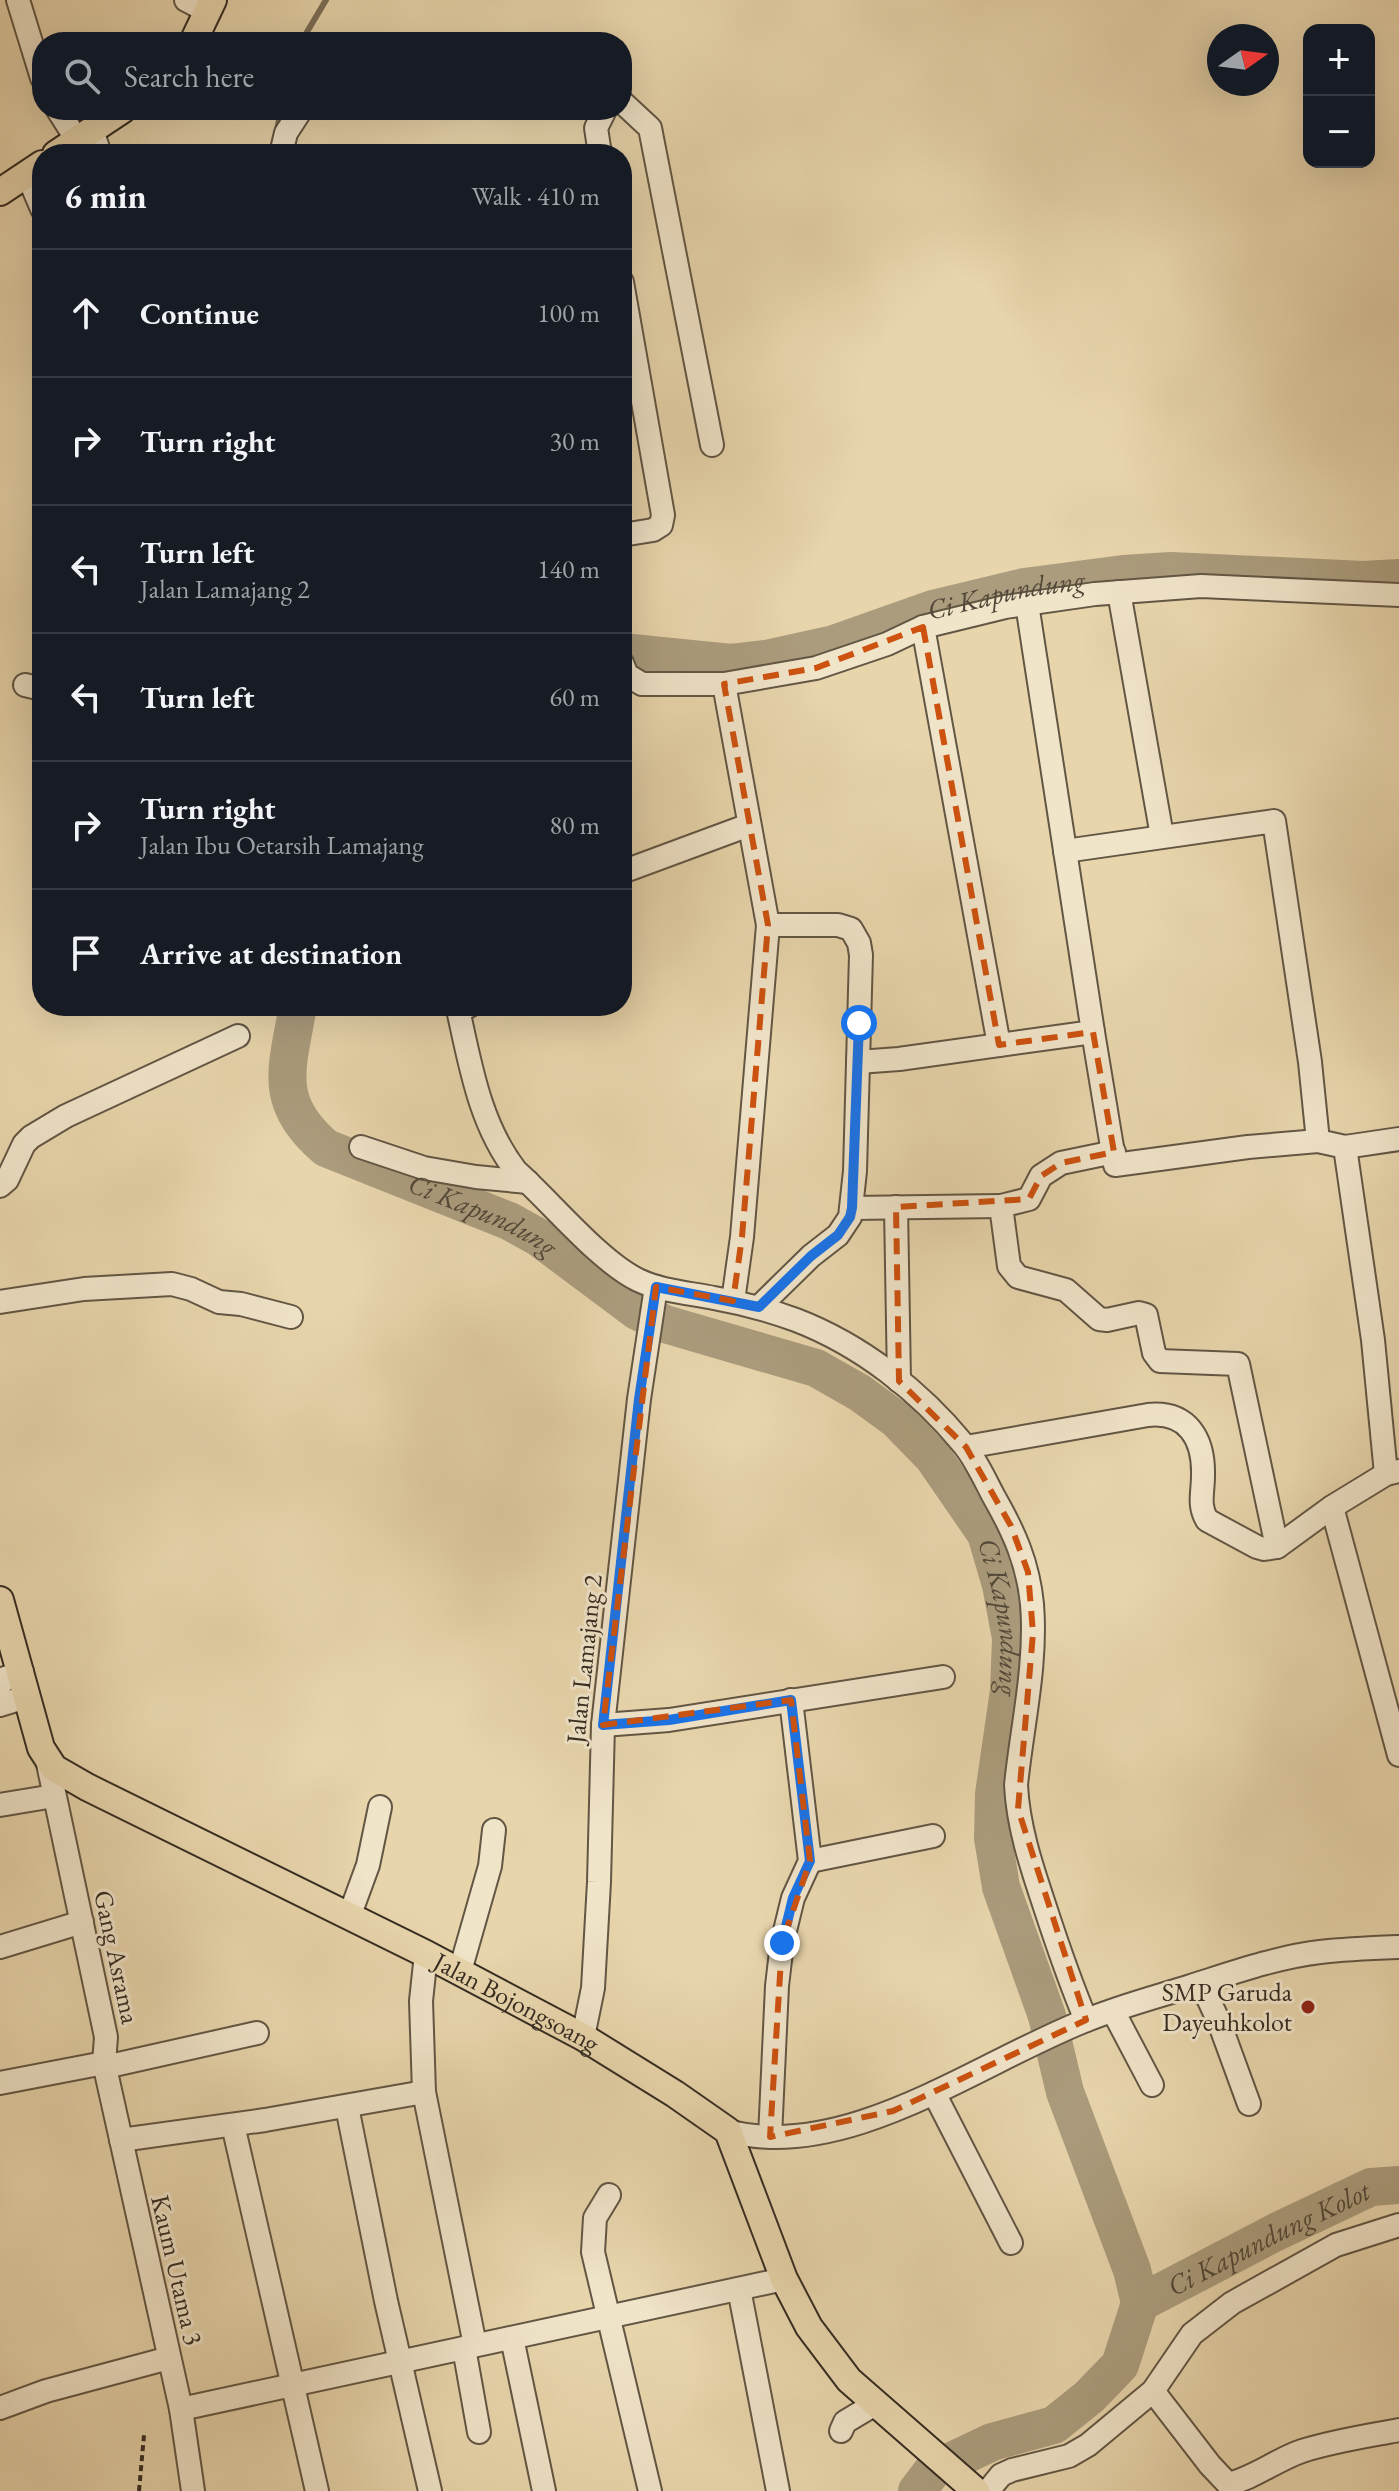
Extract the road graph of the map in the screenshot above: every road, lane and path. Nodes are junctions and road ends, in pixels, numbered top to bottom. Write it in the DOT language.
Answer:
graph roads {
  1 [pos="18,0"];
  2 [pos="202,4"];
  3 [pos="195,32"];
  4 [pos="32,46"];
  5 [pos="632,111"];
  6 [pos="65,120"];
  7 [pos="110,120"];
  8 [pos="294,120"];
  9 [pos="600,120"];
  10 [pos="80,144"];
  11 [pos="82,144"];
  12 [pos="283,144"];
  13 [pos="598,144"];
  14 [pos="32,171"];
  15 [pos="0,192"];
  16 [pos="632,339"];
  17 [pos="712,445"];
  18 [pos="632,533"];
  19 [pos="1119,592"];
  20 [pos="1399,595"];
  21 [pos="1027,604"];
  22 [pos="923,627"];
  23 [pos="632,678"];
  24 [pos="724,684"];
  25 [pos="749,825"];
  26 [pos="1162,836"];
  27 [pos="1065,851"];
  28 [pos="632,868"];
  29 [pos="768,925"];
  30 [pos="459,1016"];
  31 [pos="1093,1032"];
  32 [pos="238,1036"];
  33 [pos="999,1045"];
  34 [pos="858,1062"];
  35 [pos="1399,1139"];
  36 [pos="1318,1141"];
  37 [pos="361,1147"];
  38 [pos="1345,1147"];
  39 [pos="1114,1152"];
  40 [pos="528,1182"];
  41 [pos="0,1186"];
  42 [pos="1001,1206"];
  43 [pos="896,1207"];
  44 [pos="852,1208"];
  45 [pos="655,1293"];
  46 [pos="733,1301"];
  47 [pos="0,1302"];
  48 [pos="759,1307"];
  49 [pos="291,1317"];
  50 [pos="899,1381"];
  51 [pos="966,1447"];
  52 [pos="1392,1473"];
  53 [pos="1332,1507"];
  54 [pos="1277,1547"];
  55 [pos="0,1600"];
  56 [pos="943,1677"];
  57 [pos="8,1692"];
  58 [pos="791,1700"];
  59 [pos="603,1725"];
  60 [pos="1399,1755"];
  61 [pos="47,1759"];
  62 [pos="54,1796"];
  63 [pos="0,1805"];
  64 [pos="380,1807"];
  65 [pos="494,1830"];
  66 [pos="933,1836"];
  67 [pos="810,1861"];
  68 [pos="349,1917"];
  69 [pos="82,1922"];
  70 [pos="0,1947"];
  71 [pos="1399,1947"];
  72 [pos="426,1954"];
  73 [pos="460,1971"];
  74 [pos="1201,1983"];
  75 [pos="1113,2011"];
  76 [pos="1079,2023"];
  77 [pos="257,2033"];
  78 [pos="583,2037"];
  79 [pos="107,2065"];
  80 [pos="0,2083"];
  81 [pos="1152,2085"];
  82 [pos="424,2092"];
  83 [pos="934,2093"];
  84 [pos="1249,2104"];
  85 [pos="347,2107"];
  86 [pos="233,2125"];
  87 [pos="728,2131"];
  88 [pos="770,2137"];
  89 [pos="125,2139"];
  90 [pos="609,2195"];
  91 [pos="1399,2225"];
  92 [pos="1011,2243"];
  93 [pos="784,2279"];
  94 [pos="739,2289"];
  95 [pos="607,2317"];
  96 [pos="512,2338"];
  97 [pos="469,2346"];
  98 [pos="169,2358"];
  99 [pos="401,2361"];
  100 [pos="294,2384"];
  101 [pos="1153,2391"];
  102 [pos="875,2404"];
  103 [pos="0,2405"];
  104 [pos="188,2407"];
  105 [pos="1399,2430"];
  106 [pos="841,2431"];
  107 [pos="479,2432"];
  108 [pos="144,2435"];
  109 [pos="139,2491"];
  110 [pos="193,2491"];
  111 [pos="317,2491"];
  112 [pos="430,2491"];
  113 [pos="544,2491"];
  114 [pos="650,2491"];
  115 [pos="778,2491"];
  116 [pos="976,2491"];
  117 [pos="988,2491"];
  1 -- 4 [label="street"];
  2 -- 3 [label="main road"];
  5 -- 17 [label="street"];
  6 -- 10 [label="street"];
  7 -- 11 [label="main road"];
  8 -- 12 [label="street"];
  9 -- 13 [label="street"];
  14 -- 15 [label="main road"];
  16 -- 18 [label="street"];
  19 -- 20 [label="street"];
  19 -- 21 [label="street"];
  19 -- 26 [label="street"];
  21 -- 22 [label="street"];
  21 -- 27 [label="street"];
  22 -- 24 [label="street"];
  22 -- 33 [label="street"];
  23 -- 24 [label="street"];
  24 -- 25 [label="street"];
  25 -- 28 [label="street"];
  25 -- 29 [label="street"];
  26 -- 27 [label="street"];
  26 -- 36 [label="street"];
  27 -- 31 [label="street"];
  29 -- 34 [label="street"];
  29 -- 46 [label="street"];
  30 -- 40 [label="street"];
  31 -- 33 [label="street"];
  31 -- 39 [label="street"];
  32 -- 41 [label="street"];
  33 -- 34 [label="street"];
  34 -- 44 [label="street"];
  35 -- 38 [label="street"];
  36 -- 38 [label="street"];
  36 -- 39 [label="street"];
  37 -- 40 [label="street"];
  38 -- 52 [label="street"];
  39 -- 42 [label="street"];
  40 -- 45 [label="street"];
  42 -- 43 [label="street"];
  42 -- 54 [label="street"];
  43 -- 44 [label="street"];
  43 -- 50 [label="street"];
  44 -- 48 [label="street"];
  45 -- 46 [label="street"];
  45 -- 59 [label="street, Jalan Lamajang 2"];
  46 -- 48 [label="street"];
  47 -- 49 [label="street"];
  48 -- 50 [label="street"];
  50 -- 51 [label="street"];
  51 -- 54 [label="street"];
  51 -- 76 [label="street"];
  52 -- 53 [label="street"];
  53 -- 54 [label="street"];
  53 -- 60 [label="street"];
  55 -- 57 [label="main road"];
  56 -- 58 [label="street"];
  57 -- 61 [label="main road"];
  58 -- 59 [label="street"];
  58 -- 67 [label="street"];
  59 -- 78 [label="street, Jalan Lamajang 2"];
  61 -- 62 [label="street, Gang Asrama"];
  61 -- 68 [label="main road, Jalan Bojongsoang"];
  62 -- 63 [label="street"];
  62 -- 69 [label="street, Gang Asrama"];
  64 -- 68 [label="street"];
  65 -- 73 [label="street"];
  66 -- 67 [label="street"];
  67 -- 88 [label="street"];
  68 -- 72 [label="main road, Jalan Bojongsoang"];
  69 -- 70 [label="street"];
  69 -- 79 [label="street, Gang Asrama"];
  71 -- 74 [label="street"];
  72 -- 73 [label="main road, Jalan Bojongsoang"];
  72 -- 82 [label="street"];
  73 -- 78 [label="main road, Jalan Bojongsoang"];
  74 -- 75 [label="street"];
  74 -- 84 [label="street"];
  75 -- 76 [label="street"];
  75 -- 81 [label="street"];
  76 -- 83 [label="street"];
  77 -- 79 [label="street"];
  78 -- 87 [label="main road, Jalan Bojongsoang"];
  79 -- 80 [label="street, Gang Asrama"];
  79 -- 89 [label="street, Kaum Utama 3"];
  82 -- 85 [label="street"];
  82 -- 97 [label="street"];
  83 -- 88 [label="street"];
  83 -- 92 [label="street"];
  85 -- 86 [label="street"];
  85 -- 99 [label="street"];
  86 -- 89 [label="street"];
  86 -- 100 [label="street"];
  87 -- 88 [label="street"];
  87 -- 93 [label="main road"];
  89 -- 98 [label="street, Kaum Utama 3"];
  89 -- 104 [label="street"];
  90 -- 95 [label="street"];
  91 -- 101 [label="street"];
  93 -- 94 [label="street"];
  93 -- 102 [label="main road"];
  94 -- 95 [label="street"];
  94 -- 115 [label="street"];
  95 -- 96 [label="street"];
  95 -- 114 [label="street"];
  96 -- 97 [label="street"];
  96 -- 113 [label="street"];
  97 -- 99 [label="street"];
  97 -- 107 [label="street"];
  98 -- 103 [label="street"];
  98 -- 104 [label="street, Kaum Utama 3"];
  99 -- 100 [label="street"];
  99 -- 112 [label="street"];
  100 -- 104 [label="street"];
  100 -- 111 [label="street"];
  101 -- 105 [label="street"];
  101 -- 117 [label="street"];
  102 -- 106 [label="street"];
  102 -- 116 [label="main road"];
  104 -- 110 [label="street, Kaum Utama 3"];
  108 -- 109 [label="path"];
}
